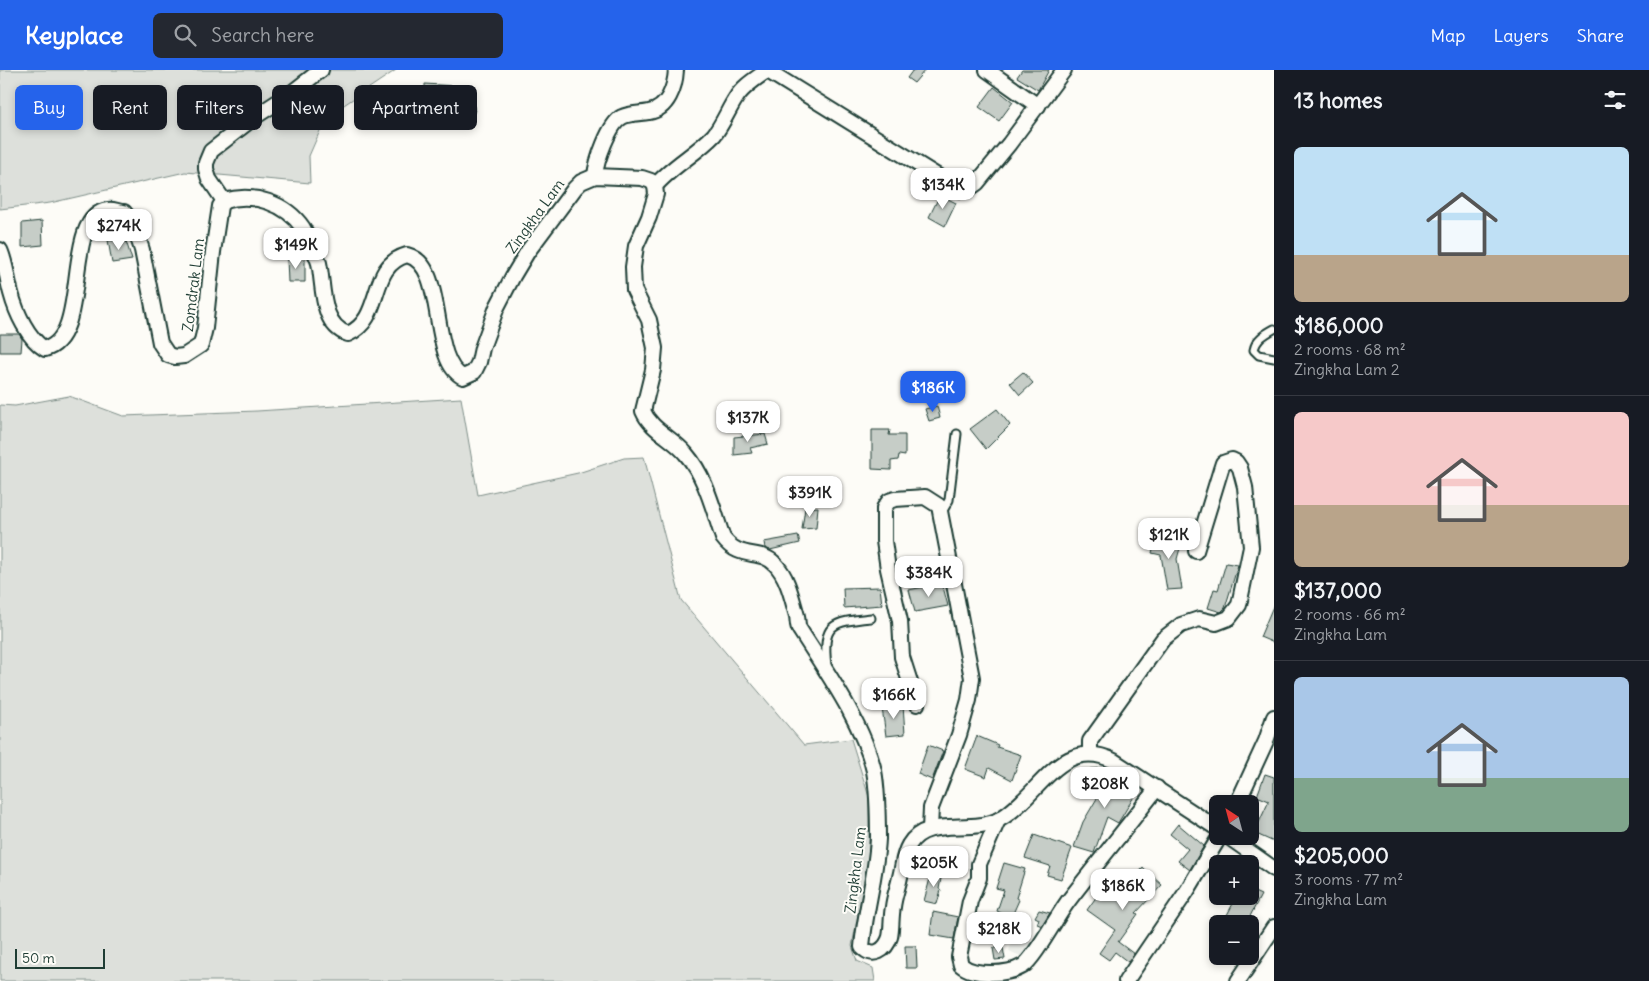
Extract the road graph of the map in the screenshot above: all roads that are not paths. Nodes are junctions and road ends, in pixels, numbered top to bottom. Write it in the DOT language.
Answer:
graph roads {
  1 [pos="321,70"];
  2 [pos="676,70"];
  3 [pos="768,70"];
  4 [pos="987,70"];
  5 [pos="1064,70"];
  6 [pos="1038,106"];
  7 [pos="595,176"];
  8 [pos="655,186"];
  9 [pos="224,201"];
  10 [pos="0,250"];
  11 [pos="1274,330"];
  12 [pos="1274,358"];
  13 [pos="957,434"];
  14 [pos="941,514"];
  15 [pos="1196,551"];
  16 [pos="871,618"];
  17 [pos="828,676"];
  18 [pos="917,704"];
  19 [pos="1274,717"];
  20 [pos="1090,754"];
  21 [pos="1157,788"];
  22 [pos="1242,795"];
  23 [pos="998,820"];
  24 [pos="1209,823"];
  25 [pos="930,829"];
  26 [pos="1215,845"];
  27 [pos="1240,845"];
  28 [pos="1274,869"];
  29 [pos="1274,927"];
  30 [pos="973,976"];
  31 [pos="1126,981"];
  32 [pos="1238,981"];
  1 -- 9 [label="street"];
  2 -- 7 [label="street"];
  3 -- 6 [label="street"];
  3 -- 8 [label="street"];
  4 -- 6 [label="street"];
  5 -- 6 [label="street"];
  7 -- 8 [label="street"];
  7 -- 9 [label="street, Zingkha Lam"];
  8 -- 17 [label="street, Zingkha Lam"];
  9 -- 10 [label="street, Zomdrak Lam"];
  11 -- 12 [label="lane"];
  13 -- 14 [label="lane"];
  14 -- 18 [label="street"];
  14 -- 25 [label="street"];
  15 -- 20 [label="street"];
  16 -- 17 [label="lane"];
  17 -- 25 [label="street, Zingkha Lam"];
  19 -- 22 [label="street"];
  20 -- 21 [label="street"];
  20 -- 23 [label="street"];
  21 -- 24 [label="street"];
  21 -- 30 [label="street"];
  23 -- 25 [label="street"];
  23 -- 30 [label="street"];
  26 -- 31 [label="street"];
  27 -- 28 [label="street"];
  29 -- 32 [label="street"];
}
